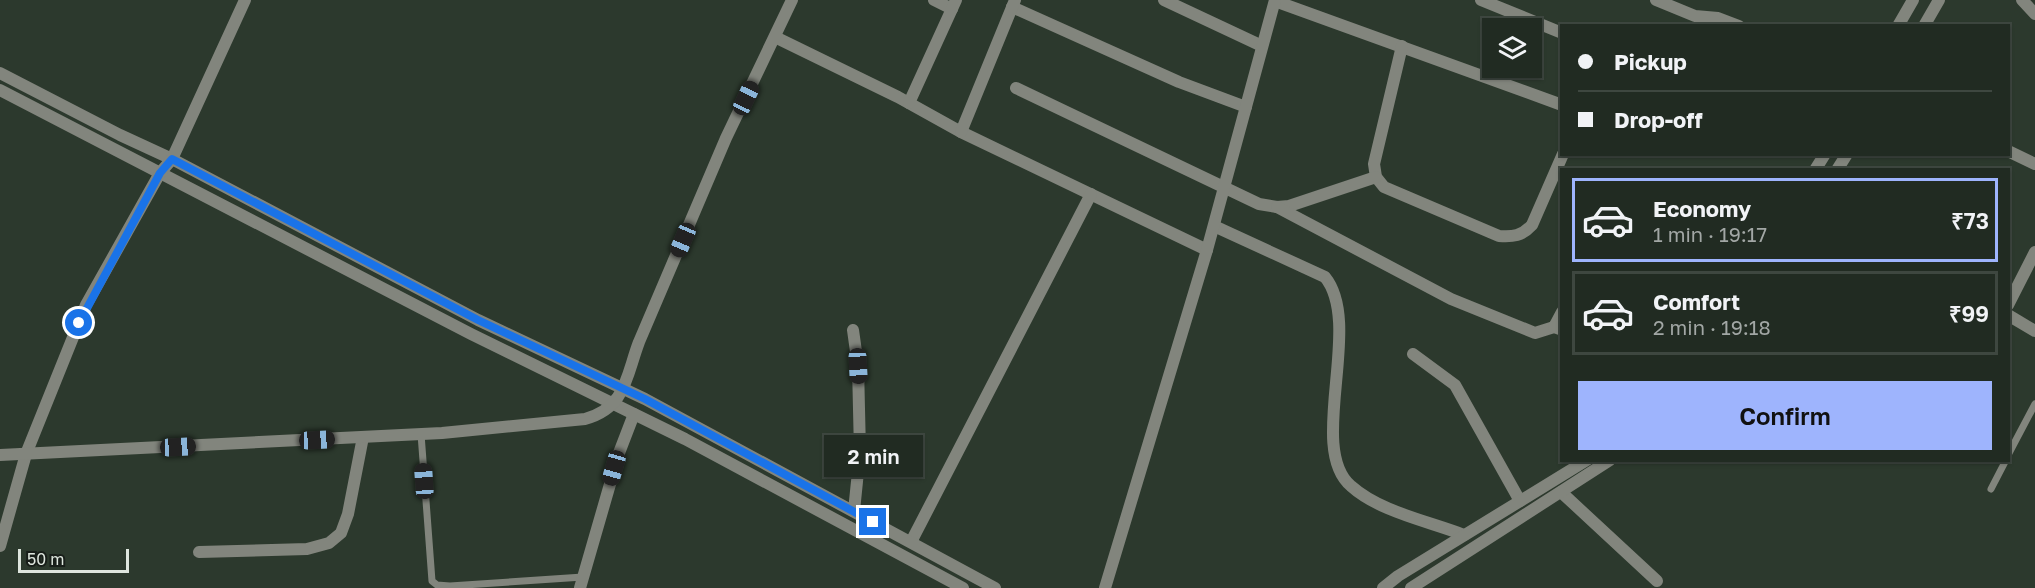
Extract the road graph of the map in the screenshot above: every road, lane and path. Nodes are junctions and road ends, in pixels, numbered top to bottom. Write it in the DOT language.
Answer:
graph roads {
  1 [pos="245,0"];
  2 [pos="934,0"];
  3 [pos="1164,0"];
  4 [pos="1481,0"];
  5 [pos="1656,0"];
  6 [pos="1912,0"];
  7 [pos="1939,0"];
  8 [pos="2022,0"];
  9 [pos="790,1"];
  10 [pos="1275,1"];
  11 [pos="1013,3"];
  12 [pos="954,4"];
  13 [pos="2035,14"];
  14 [pos="1734,24"];
  15 [pos="1899,24"];
  16 [pos="1925,24"];
  17 [pos="1560,32"];
  18 [pos="775,37"];
  19 [pos="1262,46"];
  20 [pos="1402,46"];
  21 [pos="0,73"];
  22 [pos="1016,88"];
  23 [pos="0,90"];
  24 [pos="909,103"];
  25 [pos="1560,104"];
  26 [pos="1246,107"];
  27 [pos="961,132"];
  28 [pos="2010,152"];
  29 [pos="1562,156"];
  30 [pos="172,159"];
  31 [pos="2035,164"];
  32 [pos="160,173"];
  33 [pos="1376,177"];
  34 [pos="1224,188"];
  35 [pos="1091,194"];
  36 [pos="1277,207"];
  37 [pos="1214,226"];
  38 [pos="1207,250"];
  39 [pos="2035,252"];
  40 [pos="2010,301"];
  41 [pos="2010,316"];
  42 [pos="1558,328"];
  43 [pos="853,330"];
  44 [pos="2035,330"];
  45 [pos="1413,354"];
  46 [pos="624,389"];
  47 [pos="2035,404"];
  48 [pos="614,405"];
  49 [pos="634,414"];
  50 [pos="421,434"];
  51 [pos="363,437"];
  52 [pos="2010,451"];
  53 [pos="26,453"];
  54 [pos="0,454"];
  55 [pos="1584,462"];
  56 [pos="1608,462"];
  57 [pos="2005,462"];
  58 [pos="1991,489"];
  59 [pos="1561,492"];
  60 [pos="1520,501"];
  61 [pos="854,512"];
  62 [pos="1464,535"];
  63 [pos="911,542"];
  64 [pos="0,546"];
  65 [pos="199,552"];
  66 [pos="1657,581"];
  67 [pos="581,583"];
  68 [pos="963,588"];
  69 [pos="995,588"];
  70 [pos="1106,588"];
  71 [pos="1383,588"];
  72 [pos="1411,588"];
  1 -- 30 [label="street"];
  2 -- 12 [label="street"];
  3 -- 19 [label="street"];
  4 -- 17 [label="street"];
  5 -- 14 [label="street"];
  6 -- 15 [label="street"];
  7 -- 16 [label="street"];
  8 -- 13 [label="street"];
  9 -- 18 [label="street"];
  10 -- 19 [label="street"];
  10 -- 20 [label="street"];
  11 -- 26 [label="street"];
  11 -- 27 [label="street"];
  12 -- 24 [label="street"];
  18 -- 24 [label="street"];
  18 -- 46 [label="street"];
  19 -- 26 [label="street"];
  20 -- 25 [label="street"];
  20 -- 33 [label="street"];
  21 -- 30 [label="street"];
  22 -- 34 [label="street"];
  23 -- 32 [label="street"];
  24 -- 27 [label="street"];
  26 -- 34 [label="street"];
  27 -- 35 [label="street"];
  28 -- 31 [label="street"];
  29 -- 33 [label="street"];
  30 -- 32 [label="street"];
  30 -- 46 [label="street"];
  32 -- 48 [label="street"];
  32 -- 53 [label="street"];
  33 -- 36 [label="street"];
  34 -- 36 [label="street"];
  34 -- 37 [label="street"];
  35 -- 38 [label="street"];
  35 -- 63 [label="street"];
  36 -- 42 [label="street"];
  37 -- 38 [label="street"];
  37 -- 62 [label="street"];
  38 -- 70 [label="street"];
  39 -- 40 [label="street"];
  41 -- 44 [label="street"];
  43 -- 61 [label="street"];
  45 -- 60 [label="street"];
  46 -- 48 [label="street"];
  46 -- 61 [label="street"];
  47 -- 52 [label="lane"];
  48 -- 49 [label="street"];
  48 -- 50 [label="street"];
  49 -- 67 [label="street"];
  49 -- 68 [label="street"];
  50 -- 51 [label="street"];
  50 -- 67 [label="lane"];
  51 -- 53 [label="street"];
  51 -- 65 [label="street"];
  53 -- 54 [label="street"];
  53 -- 64 [label="street"];
  55 -- 60 [label="street"];
  56 -- 59 [label="street"];
  57 -- 58 [label="lane"];
  59 -- 66 [label="street"];
  59 -- 72 [label="street"];
  60 -- 62 [label="street"];
  61 -- 63 [label="street"];
  62 -- 71 [label="street"];
  63 -- 69 [label="street"];
}
